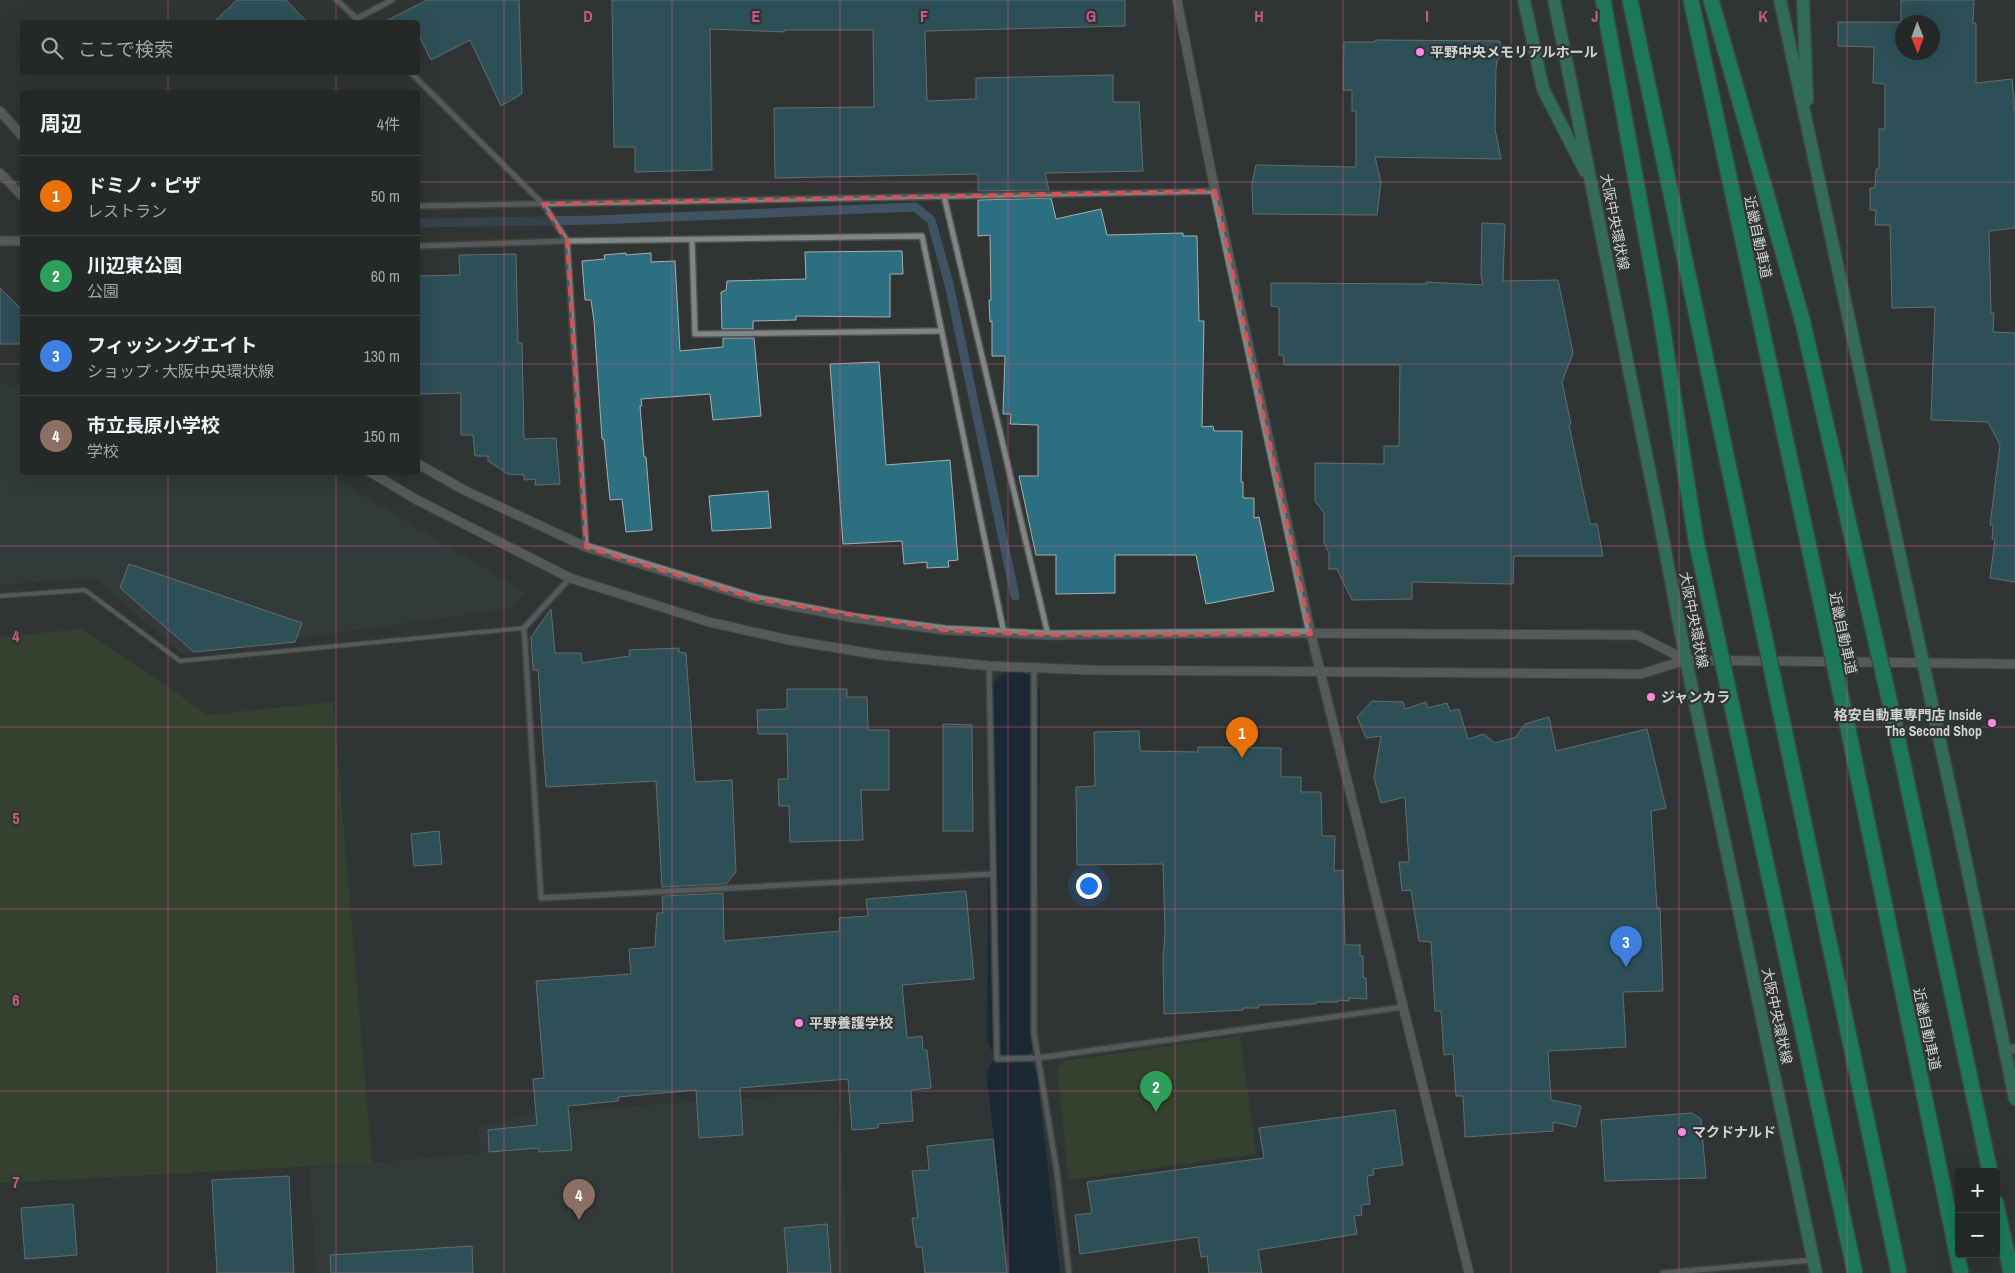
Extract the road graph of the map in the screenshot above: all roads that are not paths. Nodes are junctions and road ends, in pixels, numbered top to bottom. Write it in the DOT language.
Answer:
graph roads {
  1 [pos="337,0"];
  2 [pos="392,0"];
  3 [pos="1177,0"];
  4 [pos="1524,0"];
  5 [pos="1554,0"];
  6 [pos="1602,0"];
  7 [pos="1630,0"];
  8 [pos="1690,0"];
  9 [pos="1710,0"];
  10 [pos="1780,0"];
  11 [pos="1803,0"];
  12 [pos="357,20"];
  13 [pos="360,20"];
  14 [pos="413,75"];
  15 [pos="0,111"];
  16 [pos="20,134"];
  17 [pos="1808,136"];
  18 [pos="0,173"];
  19 [pos="1592,184"];
  20 [pos="1215,191"];
  21 [pos="20,194"];
  22 [pos="944,196"];
  23 [pos="543,204"];
  24 [pos="420,206"];
  25 [pos="692,240"];
  26 [pos="0,241"];
  27 [pos="20,241"];
  28 [pos="567,241"];
  29 [pos="420,246"];
  30 [pos="941,331"];
  31 [pos="420,465"];
  32 [pos="375,475"];
  33 [pos="586,548"];
  34 [pos="570,578"];
  35 [pos="0,596"];
  36 [pos="524,628"];
  37 [pos="1005,634"];
  38 [pos="1310,634"];
  39 [pos="1048,635"];
  40 [pos="1686,660"];
  41 [pos="1923,663"];
  42 [pos="2015,664"];
  43 [pos="989,666"];
  44 [pos="1034,668"];
  45 [pos="1319,671"];
  46 [pos="993,874"];
  47 [pos="1404,1007"];
  48 [pos="2010,1049"];
  49 [pos="1038,1058"];
  50 [pos="2015,1099"];
  51 [pos="1989,1168"];
  52 [pos="1998,1213"];
  53 [pos="1813,1260"];
  54 [pos="1069,1273"];
  55 [pos="1469,1273"];
  56 [pos="1663,1273"];
  57 [pos="1816,1273"];
  58 [pos="1855,1273"];
  59 [pos="1899,1273"];
  60 [pos="1961,1273"];
  61 [pos="2011,1273"];
  1 -- 12 [label="street"];
  2 -- 13 [label="street"];
  3 -- 20 [label="street"];
  4 -- 19 [label="main road"];
  5 -- 19 [label="main road, 大阪中央環状線"];
  6 -- 58 [label="highway, bridge"];
  7 -- 59 [label="highway, bridge"];
  8 -- 60 [label="highway, 近畿自動車道, bridge"];
  9 -- 51 [label="highway, bridge"];
  10 -- 17 [label="main road"];
  11 -- 17 [label="main road"];
  14 -- 23 [label="street"];
  15 -- 16 [label="street"];
  17 -- 41 [label="main road"];
  18 -- 21 [label="street"];
  19 -- 40 [label="main road, 大阪中央環状線"];
  20 -- 22 [label="street"];
  20 -- 38 [label="street"];
  22 -- 23 [label="street"];
  22 -- 39 [label="street"];
  23 -- 24 [label="street"];
  23 -- 28 [label="street"];
  25 -- 28 [label="street"];
  25 -- 30 [label="street"];
  25 -- 30 [label="street"];
  26 -- 27 [label="street"];
  28 -- 29 [label="street"];
  28 -- 33 [label="street"];
  30 -- 37 [label="street"];
  31 -- 33 [label="street"];
  32 -- 34 [label="street"];
  33 -- 37 [label="street"];
  34 -- 36 [label="street"];
  34 -- 43 [label="street"];
  35 -- 36 [label="lane"];
  36 -- 46 [label="street"];
  37 -- 39 [label="street"];
  38 -- 39 [label="street"];
  38 -- 40 [label="street"];
  38 -- 45 [label="street"];
  40 -- 41 [label="street"];
  40 -- 45 [label="street"];
  40 -- 53 [label="main road, 大阪中央環状線"];
  41 -- 42 [label="street"];
  41 -- 48 [label="main road"];
  43 -- 44 [label="street"];
  43 -- 46 [label="street"];
  44 -- 45 [label="street"];
  44 -- 49 [label="street"];
  45 -- 47 [label="street"];
  46 -- 49 [label="street"];
  47 -- 49 [label="street"];
  47 -- 55 [label="street"];
  48 -- 50 [label="main road"];
  49 -- 54 [label="street"];
  52 -- 61 [label="highway"];
  53 -- 56 [label="street"];
  53 -- 57 [label="main road, 大阪中央環状線"];
}
